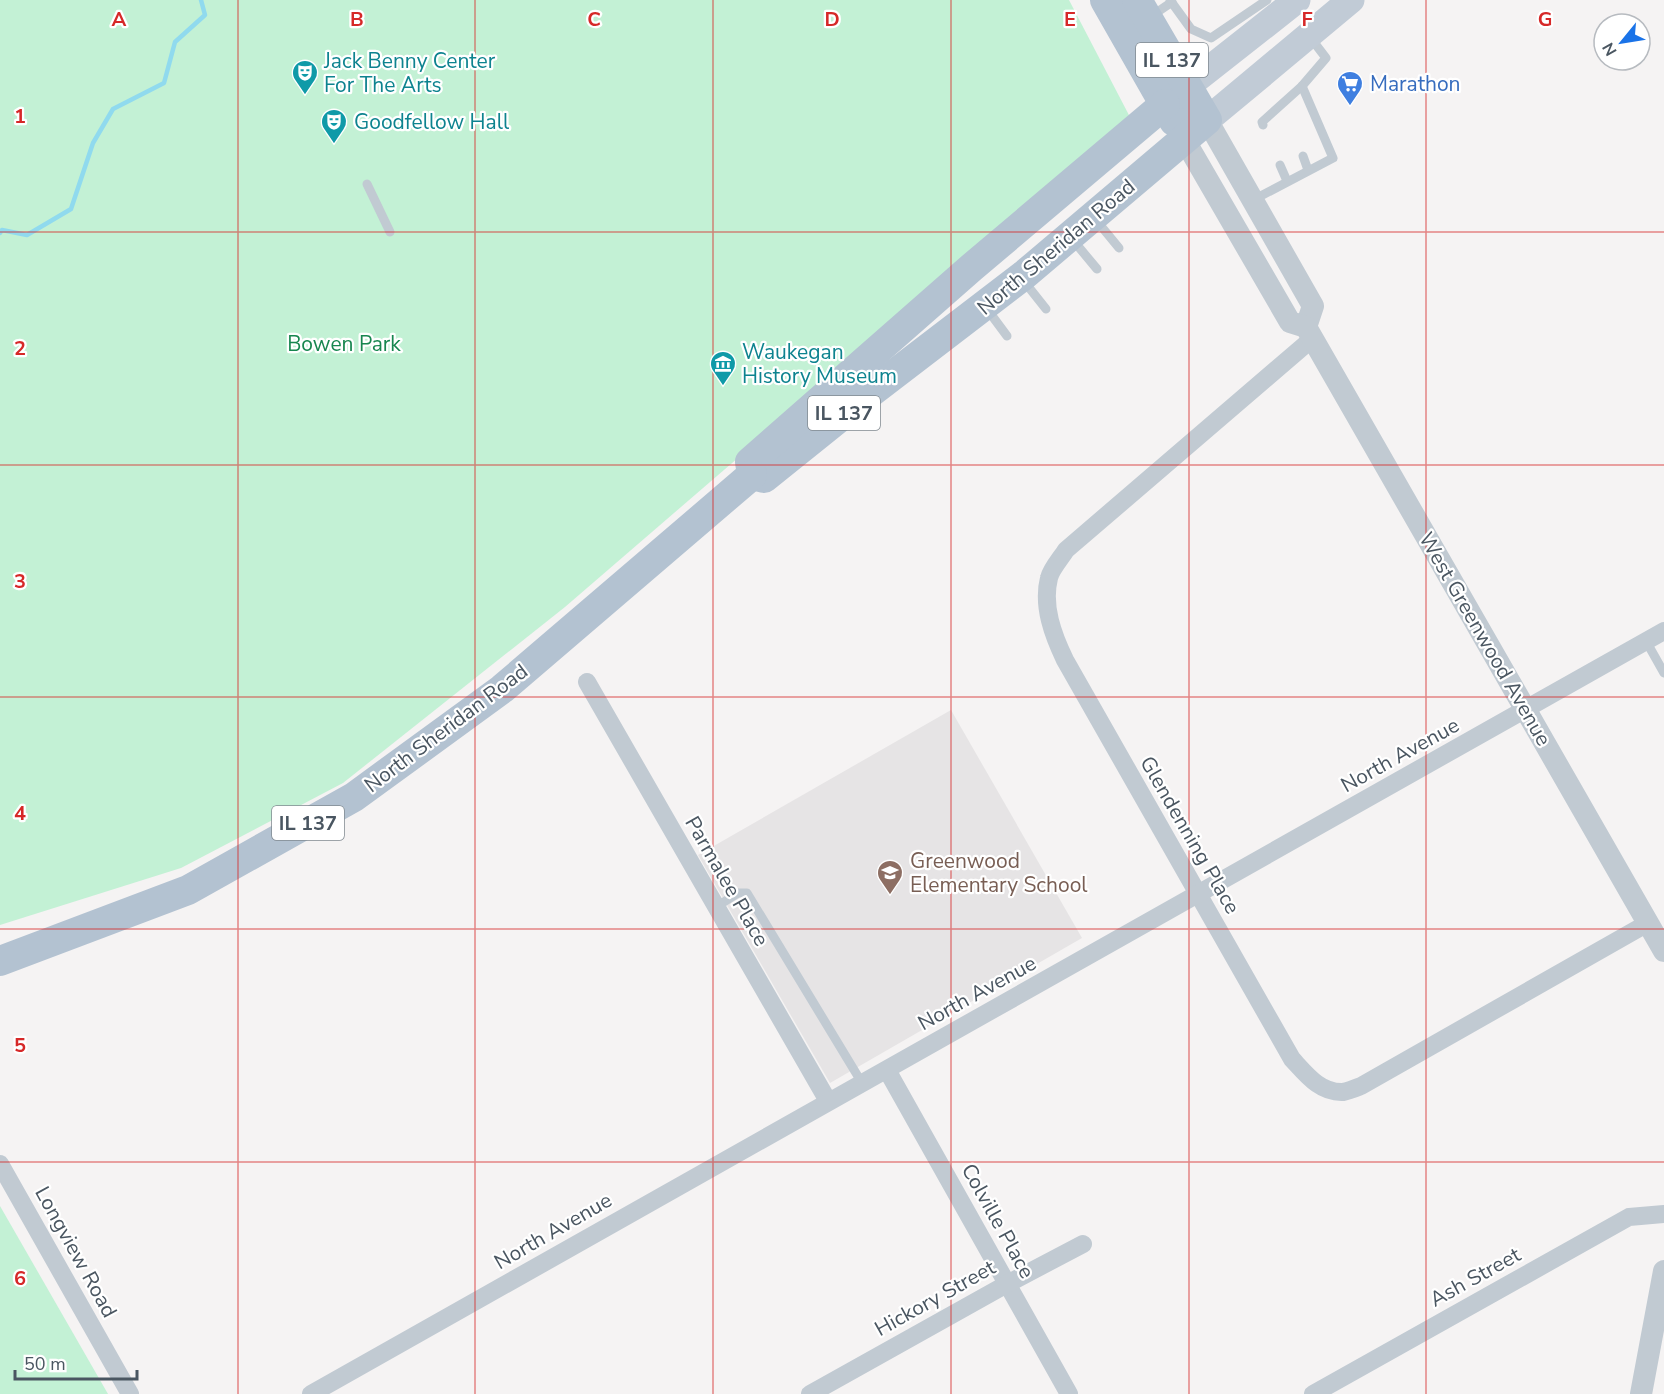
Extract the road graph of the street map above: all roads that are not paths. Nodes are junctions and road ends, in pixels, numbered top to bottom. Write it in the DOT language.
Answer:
graph roads {
  1 [pos="1105,0"];
  2 [pos="1267,0"];
  3 [pos="1297,0"];
  4 [pos="1351,0"];
  5 [pos="1157,5"];
  6 [pos="1250,23"];
  7 [pos="1309,35"];
  8 [pos="1302,86"];
  9 [pos="1176,95"];
  10 [pos="1282,103"];
  11 [pos="1287,114"];
  12 [pos="1207,120"];
  13 [pos="1263,125"];
  14 [pos="1184,139"];
  15 [pos="1302,156"];
  16 [pos="1280,165"];
  17 [pos="1308,170"];
  18 [pos="1287,181"];
  19 [pos="368,184"];
  20 [pos="1252,200"];
  21 [pos="1093,217"];
  22 [pos="390,232"];
  23 [pos="1070,237"];
  24 [pos="1119,248"];
  25 [pos="1097,269"];
  26 [pos="1021,278"];
  27 [pos="985,307"];
  28 [pos="1046,309"];
  29 [pos="1310,333"];
  30 [pos="1007,336"];
  31 [pos="752,475"];
  32 [pos="1664,631"];
  33 [pos="1646,641"];
  34 [pos="1664,673"];
  35 [pos="587,682"];
  36 [pos="1526,710"];
  37 [pos="1198,895"];
  38 [pos="716,906"];
  39 [pos="1648,923"];
  40 [pos="1664,951"];
  41 [pos="0,961"];
  42 [pos="887,1070"];
  43 [pos="862,1083"];
  44 [pos="828,1101"];
  45 [pos="0,1164"];
  46 [pos="1664,1214"];
  47 [pos="1083,1244"];
  48 [pos="1664,1271"];
  49 [pos="1007,1284"];
  50 [pos="130,1394"];
  51 [pos="311,1394"];
  52 [pos="810,1394"];
  53 [pos="1069,1394"];
  54 [pos="1313,1394"];
  55 [pos="1641,1394"];
  1 -- 9 [label="main road, IL 137"];
  2 -- 6 [label="lane"];
  3 -- 6 [label="main road, North Sheridan Road"];
  4 -- 7 [label="main road, North Sheridan Road"];
  5 -- 6 [label="lane"];
  5 -- 9 [label="main road, IL 137"];
  6 -- 9 [label="main road, North Sheridan Road"];
  7 -- 8 [label="lane"];
  7 -- 12 [label="main road, North Sheridan Road"];
  8 -- 10 [label="lane"];
  8 -- 17 [label="lane"];
  9 -- 12 [label="main road, IL 137"];
  9 -- 14 [label="main road"];
  9 -- 31 [label="main road, North Sheridan Road / IL 137"];
  10 -- 11 [label="lane"];
  10 -- 13 [label="lane"];
  12 -- 14 [label="main road, North Sheridan Road / IL 137"];
  12 -- 20 [label="street"];
  14 -- 21 [label="main road, North Sheridan Road / IL 137"];
  14 -- 29 [label="street, West Greenwood Avenue"];
  15 -- 17 [label="lane"];
  16 -- 18 [label="lane"];
  17 -- 18 [label="lane"];
  18 -- 20 [label="lane"];
  19 -- 22 [label="lane"];
  20 -- 29 [label="street"];
  21 -- 23 [label="main road, North Sheridan Road / IL 137"];
  21 -- 24 [label="lane"];
  23 -- 25 [label="lane"];
  23 -- 26 [label="main road, North Sheridan Road / IL 137"];
  26 -- 27 [label="main road, North Sheridan Road / IL 137"];
  26 -- 28 [label="lane"];
  27 -- 30 [label="lane"];
  27 -- 31 [label="main road, North Sheridan Road / IL 137"];
  29 -- 36 [label="street, West Greenwood Avenue"];
  29 -- 37 [label="street, Glendenning Place"];
  31 -- 41 [label="main road, North Sheridan Road / IL 137"];
  32 -- 33 [label="street, North Avenue"];
  33 -- 34 [label="lane"];
  33 -- 36 [label="street, North Avenue"];
  35 -- 38 [label="street, Parmalee Place"];
  36 -- 37 [label="street, North Avenue"];
  36 -- 39 [label="street, West Greenwood Avenue"];
  37 -- 39 [label="street, Glendenning Place"];
  37 -- 42 [label="street, North Avenue"];
  38 -- 43 [label="lane"];
  38 -- 44 [label="street, Parmalee Place"];
  39 -- 40 [label="street, West Greenwood Avenue"];
  42 -- 43 [label="street, North Avenue"];
  42 -- 49 [label="street, Colville Place"];
  43 -- 44 [label="street, North Avenue"];
  44 -- 51 [label="street, North Avenue"];
  45 -- 50 [label="street, Longview Road"];
  46 -- 54 [label="street, Ash Street"];
  47 -- 49 [label="street, Hickory Street"];
  48 -- 55 [label="street"];
  49 -- 52 [label="street, Hickory Street"];
  49 -- 53 [label="street, Colville Place"];
}
